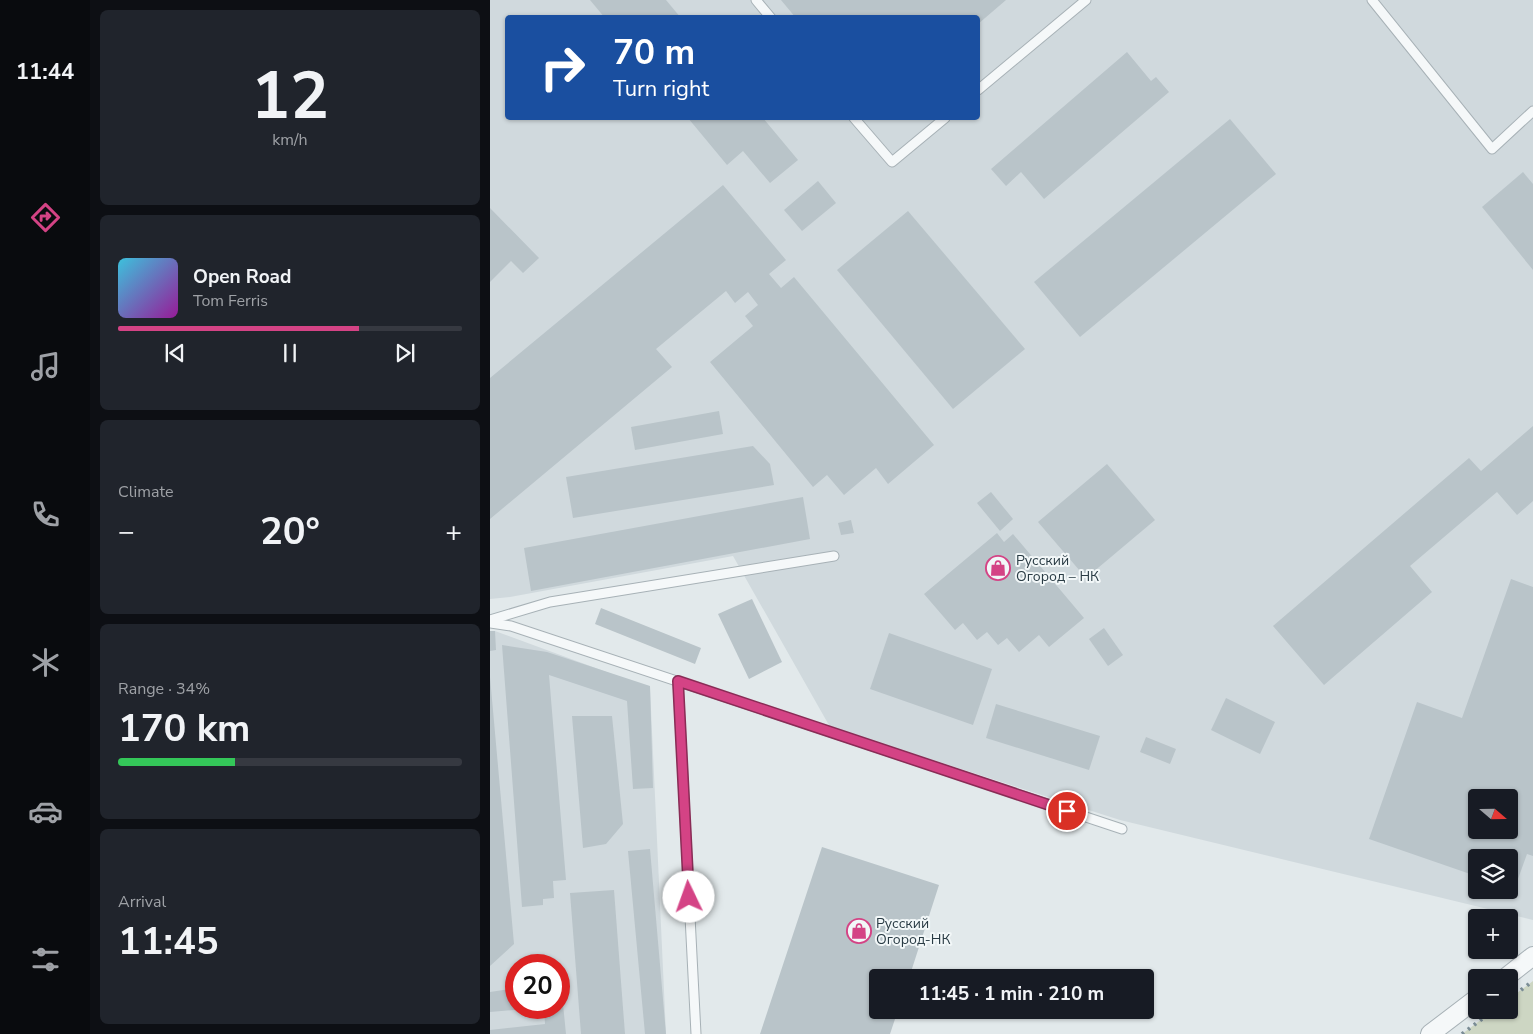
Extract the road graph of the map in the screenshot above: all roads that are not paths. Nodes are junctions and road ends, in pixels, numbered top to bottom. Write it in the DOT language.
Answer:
graph roads {
  1 [pos="756,0"];
  2 [pos="1086,0"];
  3 [pos="1372,0"];
  4 [pos="768,15"];
  5 [pos="980,88"];
  6 [pos="1533,111"];
  7 [pos="856,120"];
  8 [pos="943,120"];
  9 [pos="834,556"];
  10 [pos="490,621"];
  11 [pos="678,681"];
  12 [pos="1122,829"];
  13 [pos="1533,956"];
  14 [pos="1516,969"];
  15 [pos="1468,1005"];
  16 [pos="696,1034"];
  17 [pos="1430,1034"];
  1 -- 4 [label="lane"];
  2 -- 5 [label="lane"];
  3 -- 6 [label="lane"];
  7 -- 8 [label="lane"];
  9 -- 10 [label="lane"];
  10 -- 11 [label="lane"];
  11 -- 12 [label="lane"];
  11 -- 16 [label="lane"];
  13 -- 14 [label="street"];
  15 -- 17 [label="street"];
}
